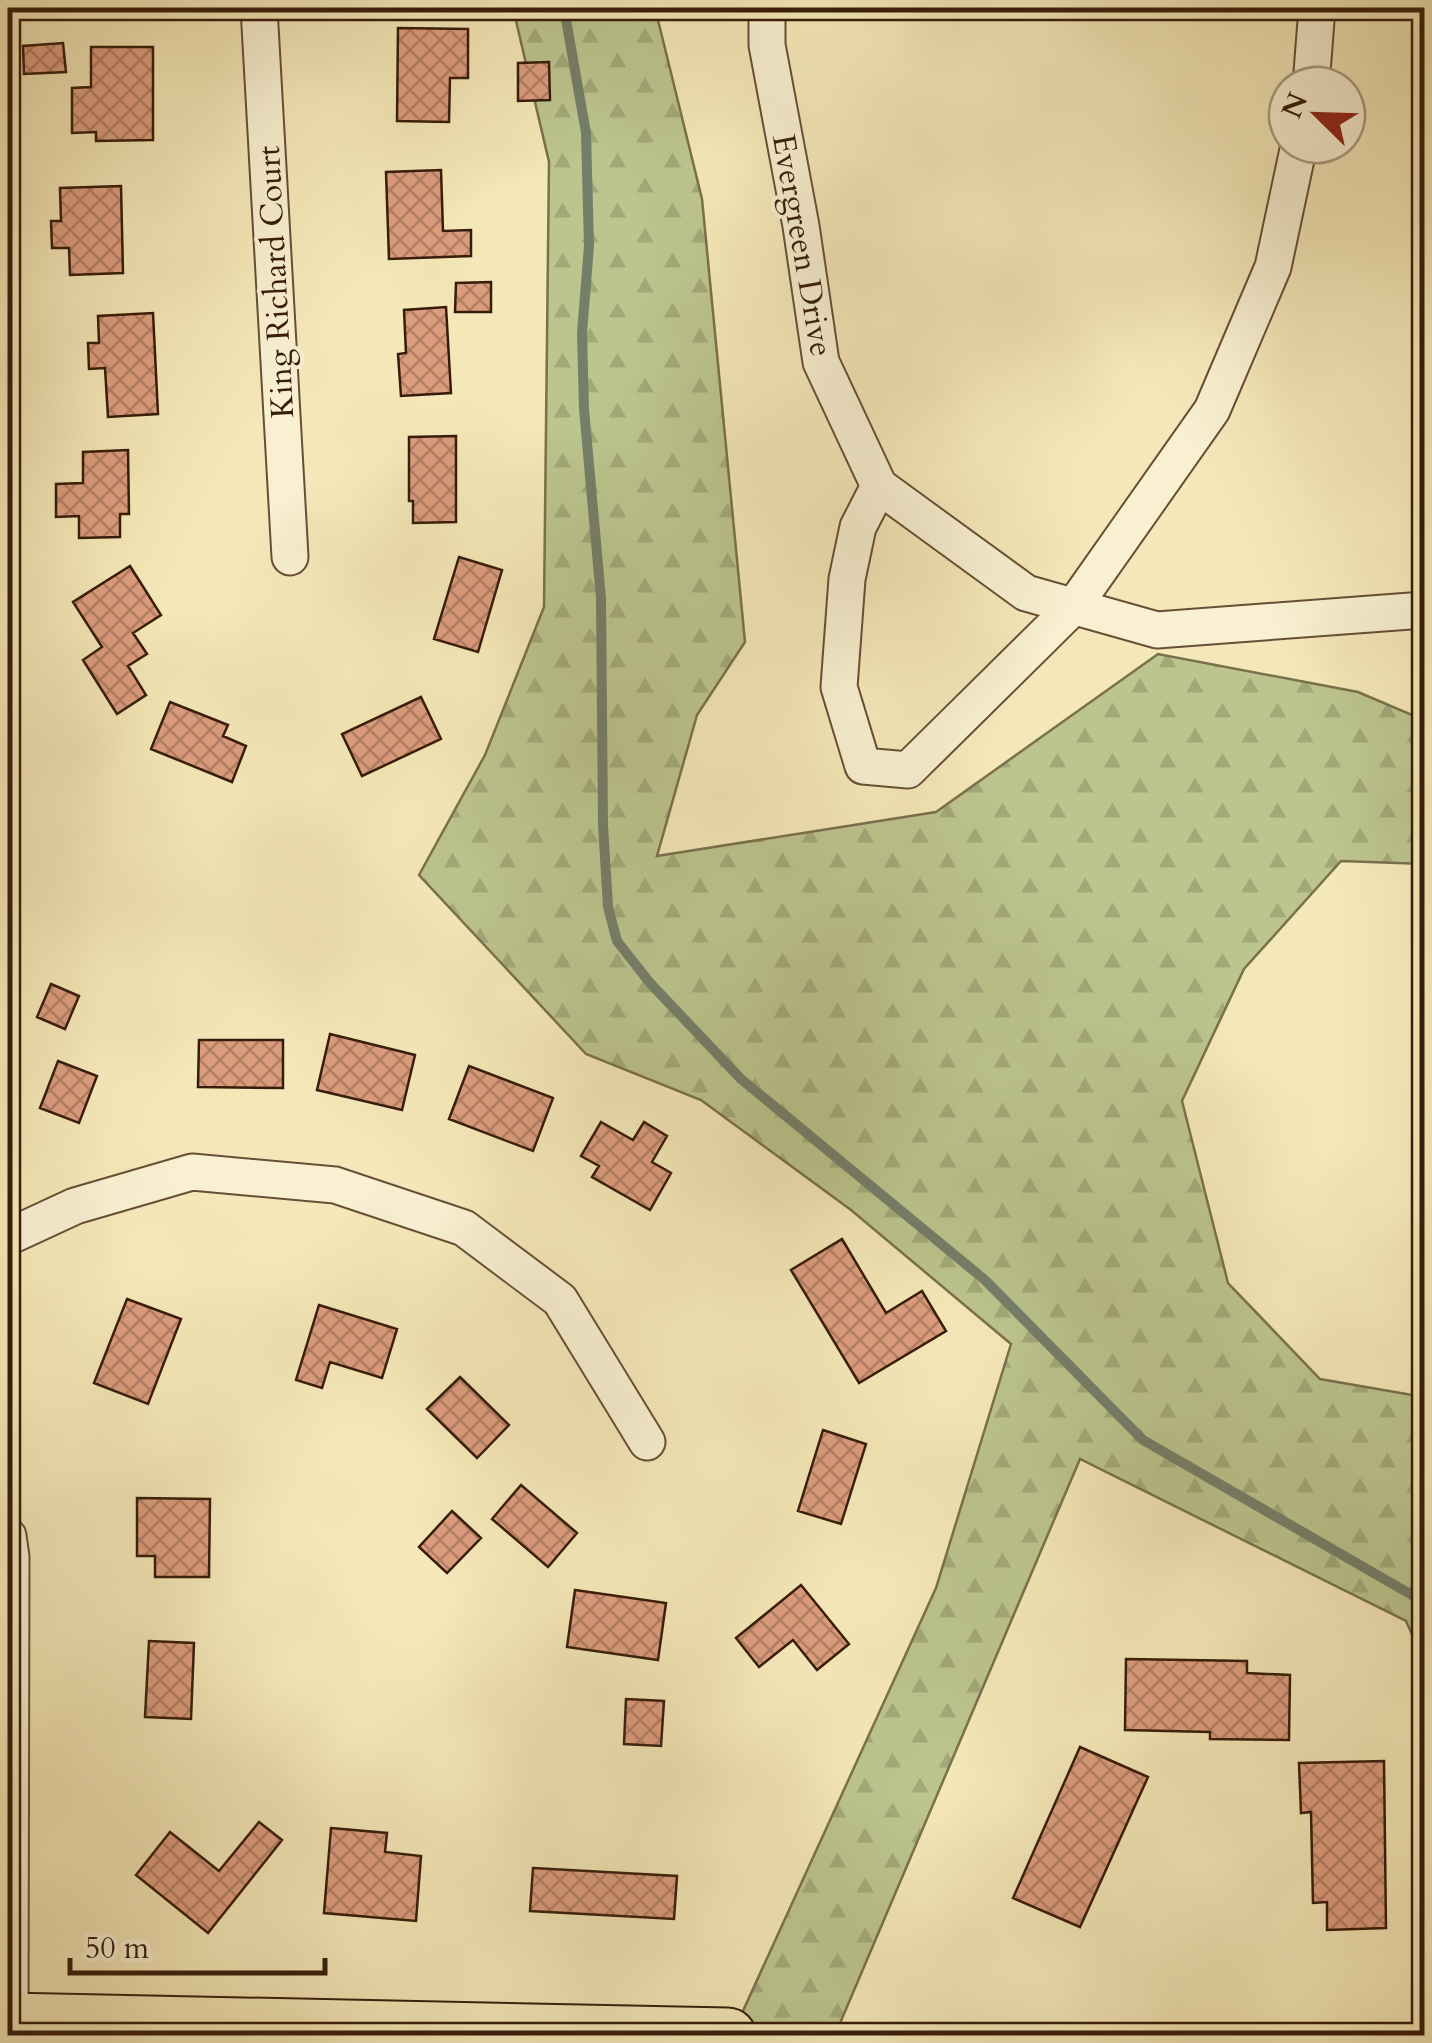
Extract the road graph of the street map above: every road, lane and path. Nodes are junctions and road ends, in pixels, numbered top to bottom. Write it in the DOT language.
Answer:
graph roads {
  1 [pos="259,8"];
  2 [pos="768,8"];
  3 [pos="1318,8"];
  4 [pos="1313,65"];
  5 [pos="1295,165"];
  6 [pos="880,486"];
  7 [pos="290,557"];
  8 [pos="1074,606"];
  9 [pos="1424,610"];
  10 [pos="8,1237"];
  11 [pos="647,1442"];
  12 [pos="8,1536"];
  13 [pos="8,2020"];
  14 [pos="728,2036"];
  1 -- 7 [label="street, King Richard Court"];
  2 -- 6 [label="street, Evergreen Drive"];
  3 -- 4 [label="street"];
  5 -- 8 [label="street"];
  6 -- 8 [label="street, Evergreen Drive"];
  6 -- 8 [label="street"];
  8 -- 9 [label="street, Evergreen Drive"];
  10 -- 11 [label="street"];
  12 -- 13 [label="street"];
  13 -- 14 [label="main road"];
}
